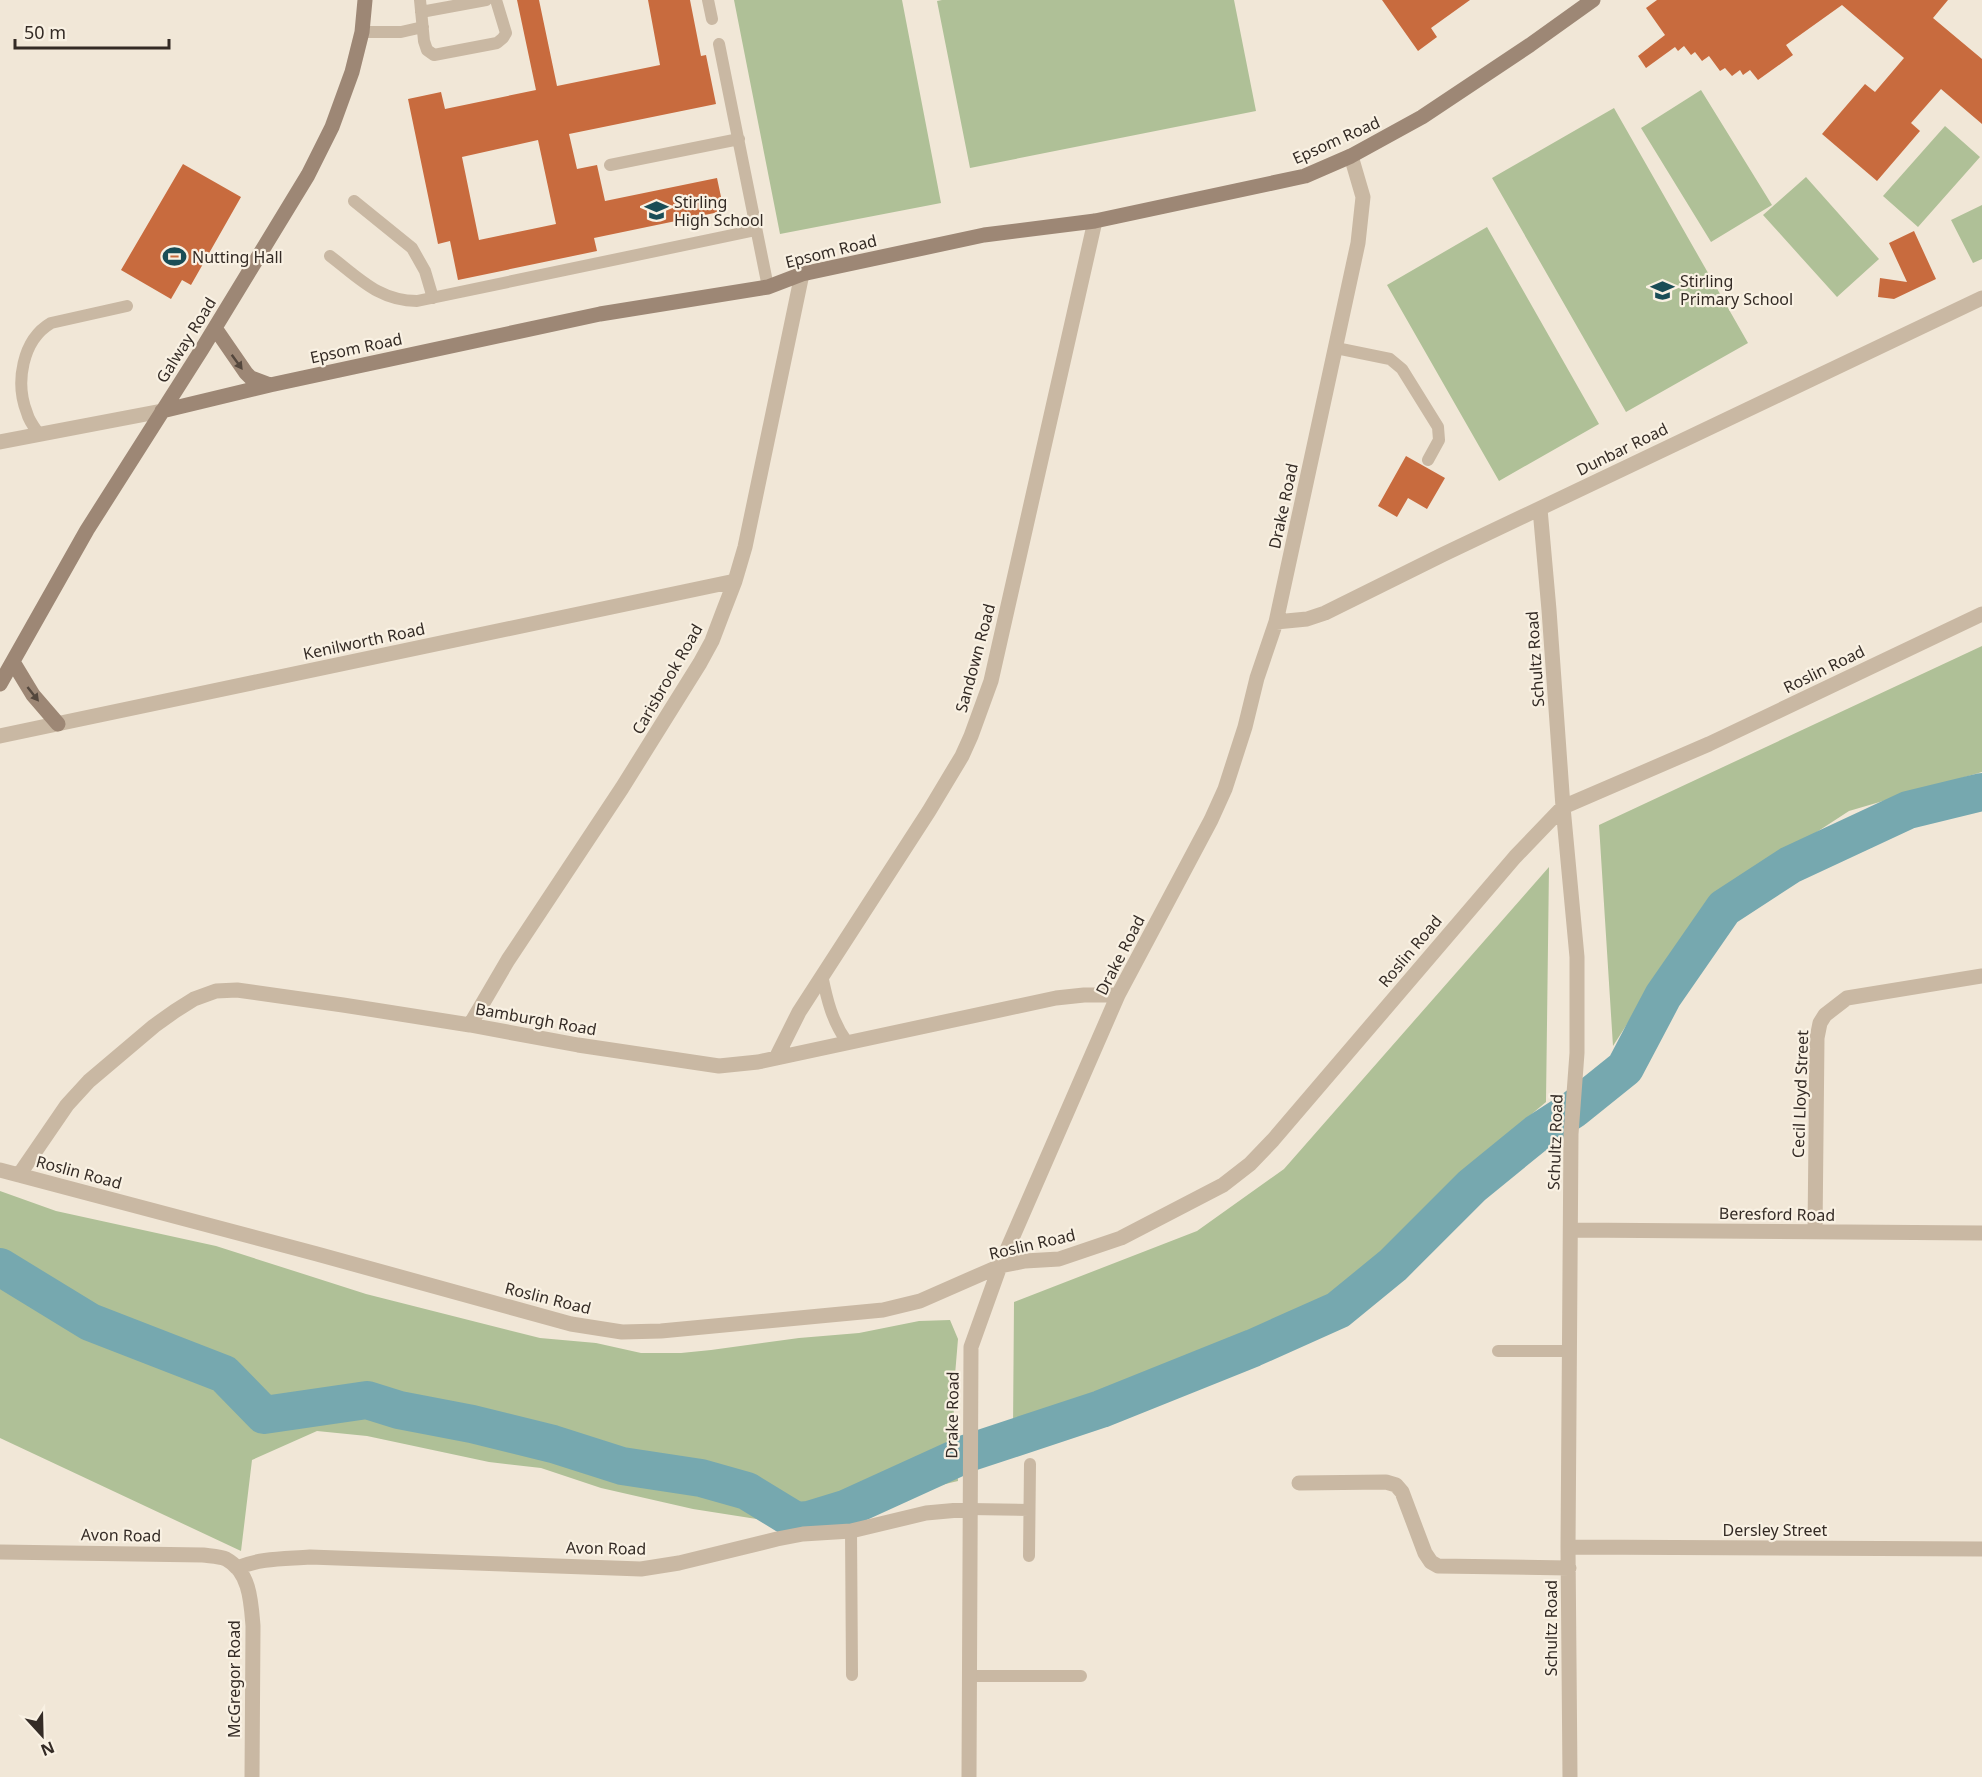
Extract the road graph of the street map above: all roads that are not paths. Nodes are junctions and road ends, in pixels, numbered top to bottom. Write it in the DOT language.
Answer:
graph roads {
  1 [pos="364,0"];
  2 [pos="486,0"];
  3 [pos="496,0"];
  4 [pos="708,0"];
  5 [pos="1593,0"];
  6 [pos="420,6"];
  7 [pos="712,19"];
  8 [pos="423,27"];
  9 [pos="362,32"];
  10 [pos="719,44"];
  11 [pos="739,139"];
  12 [pos="1352,156"];
  13 [pos="610,165"];
  14 [pos="354,201"];
  15 [pos="1095,221"];
  16 [pos="756,230"];
  17 [pos="330,256"];
  18 [pos="802,274"];
  19 [pos="768,287"];
  20 [pos="433,298"];
  21 [pos="1982,298"];
  22 [pos="127,306"];
  23 [pos="215,328"];
  24 [pos="1336,348"];
  25 [pos="270,385"];
  26 [pos="162,411"];
  27 [pos="39,434"];
  28 [pos="0,442"];
  29 [pos="1428,460"];
  30 [pos="1540,509"];
  31 [pos="735,581"];
  32 [pos="1982,614"];
  33 [pos="1276,622"];
  34 [pos="13,662"];
  35 [pos="0,684"];
  36 [pos="58,724"];
  37 [pos="0,736"];
  38 [pos="1563,807"];
  39 [pos="822,975"];
  40 [pos="1982,976"];
  41 [pos="1118,995"];
  42 [pos="470,1025"];
  43 [pos="847,1042"];
  44 [pos="776,1058"];
  45 [pos="0,1170"];
  46 [pos="19,1175"];
  47 [pos="1572,1230"];
  48 [pos="1815,1232"];
  49 [pos="1982,1233"];
  50 [pos="1000,1266"];
  51 [pos="1570,1351"];
  52 [pos="1498,1352"];
  53 [pos="1029,1464"];
  54 [pos="1299,1483"];
  55 [pos="970,1509"];
  56 [pos="1029,1510"];
  57 [pos="851,1531"];
  58 [pos="1568,1547"];
  59 [pos="1982,1549"];
  60 [pos="0,1552"];
  61 [pos="1029,1556"];
  62 [pos="1569,1568"];
  63 [pos="237,1569"];
  64 [pos="247,1582"];
  65 [pos="852,1676"];
  66 [pos="969,1676"];
  67 [pos="1081,1676"];
  68 [pos="252,1777"];
  69 [pos="969,1777"];
  70 [pos="1570,1777"];
  1 -- 9 [label="street, Galway Road"];
  2 -- 6 [label="lane"];
  3 -- 8 [label="lane"];
  4 -- 7 [label="lane"];
  5 -- 12 [label="street, Epsom Road"];
  6 -- 8 [label="lane"];
  8 -- 9 [label="lane"];
  9 -- 23 [label="street, Galway Road"];
  10 -- 11 [label="lane"];
  11 -- 13 [label="lane"];
  11 -- 16 [label="lane"];
  12 -- 15 [label="street, Epsom Road"];
  12 -- 24 [label="street, Drake Road"];
  14 -- 20 [label="lane"];
  15 -- 18 [label="street, Epsom Road"];
  15 -- 39 [label="street, Sandown Road"];
  16 -- 19 [label="lane"];
  16 -- 20 [label="lane"];
  17 -- 20 [label="lane"];
  18 -- 19 [label="street, Epsom Road"];
  18 -- 31 [label="street, Carisbrook Road"];
  19 -- 25 [label="street, Epsom Road"];
  21 -- 30 [label="street, Dunbar Road"];
  22 -- 27 [label="lane"];
  23 -- 25 [label="street, one-way"];
  23 -- 26 [label="street, Galway Road"];
  24 -- 29 [label="lane"];
  24 -- 33 [label="street, Drake Road"];
  25 -- 26 [label="street, Epsom Road"];
  26 -- 27 [label="street, Epsom Road"];
  26 -- 34 [label="street, Galway Road"];
  27 -- 28 [label="street, Epsom Road"];
  30 -- 33 [label="street, Dunbar Road"];
  30 -- 38 [label="street, Schultz Road"];
  31 -- 36 [label="street, Kenilworth Road"];
  31 -- 42 [label="street, Carisbrook Road"];
  32 -- 38 [label="street, Roslin Road"];
  33 -- 41 [label="street, Drake Road"];
  34 -- 35 [label="street, Galway Road"];
  34 -- 36 [label="street, one-way"];
  36 -- 37 [label="street, Kenilworth Road"];
  38 -- 47 [label="street, Schultz Road"];
  38 -- 50 [label="street, Roslin Road"];
  39 -- 43 [label="lane"];
  39 -- 44 [label="street, Sandown Road"];
  40 -- 48 [label="street, Cecil Lloyd Street"];
  41 -- 43 [label="street, Bamburgh Road"];
  41 -- 50 [label="street, Drake Road"];
  42 -- 44 [label="street, Bamburgh Road"];
  42 -- 46 [label="street, Bamburgh Road"];
  43 -- 44 [label="street, Bamburgh Road"];
  45 -- 46 [label="street, Roslin Road"];
  46 -- 50 [label="street, Roslin Road"];
  47 -- 48 [label="street, Beresford Road"];
  47 -- 51 [label="street, Schultz Road"];
  48 -- 49 [label="street, Beresford Road"];
  50 -- 55 [label="street, Drake Road"];
  51 -- 52 [label="lane"];
  51 -- 58 [label="street, Schultz Road"];
  53 -- 56 [label="lane"];
  54 -- 62 [label="street"];
  55 -- 56 [label="lane"];
  55 -- 57 [label="street, Avon Road"];
  55 -- 66 [label="street, Drake Road"];
  56 -- 61 [label="lane"];
  57 -- 63 [label="street, Avon Road"];
  57 -- 65 [label="lane"];
  58 -- 59 [label="street, Dersley Street"];
  58 -- 62 [label="street, Schultz Road"];
  60 -- 63 [label="street, Avon Road"];
  62 -- 70 [label="street, Schultz Road"];
  63 -- 64 [label="street, Avon Road"];
  64 -- 68 [label="street, McGregor Road"];
  66 -- 67 [label="lane"];
  66 -- 69 [label="street, Drake Road"];
}
